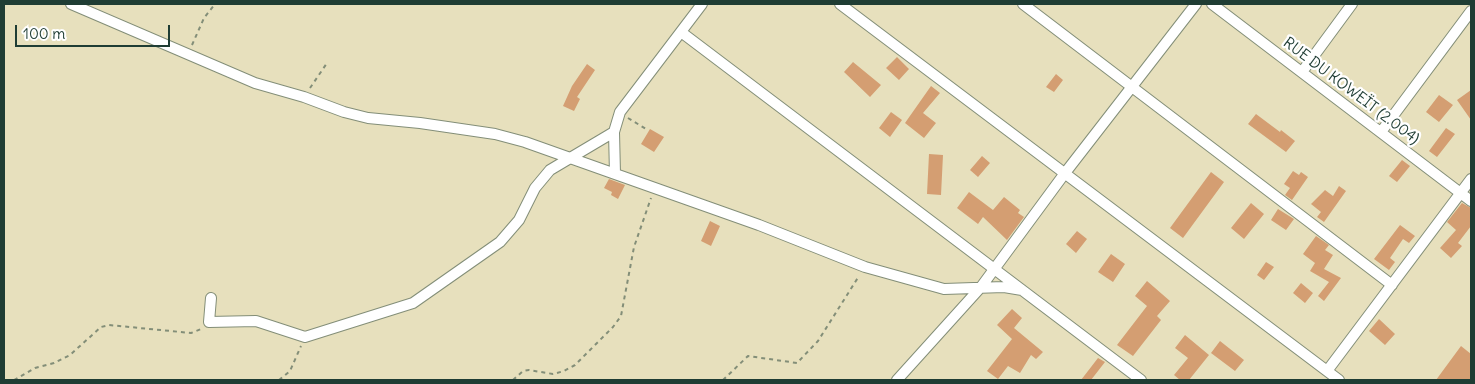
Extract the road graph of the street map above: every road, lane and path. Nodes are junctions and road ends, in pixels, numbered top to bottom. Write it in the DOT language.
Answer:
graph roads {
  1 [pos="71,4"];
  2 [pos="215,4"];
  3 [pos="702,4"];
  4 [pos="840,4"];
  5 [pos="1023,4"];
  6 [pos="1196,4"];
  7 [pos="1212,4"];
  8 [pos="1352,4"];
  9 [pos="1471,11"];
  10 [pos="681,32"];
  11 [pos="188,52"];
  12 [pos="327,62"];
  13 [pos="1302,72"];
  14 [pos="1132,87"];
  15 [pos="304,97"];
  16 [pos="620,112"];
  17 [pos="646,129"];
  18 [pos="614,132"];
  19 [pos="1380,132"];
  20 [pos="571,157"];
  21 [pos="615,174"];
  22 [pos="1065,174"];
  23 [pos="1471,179"];
  24 [pos="654,188"];
  25 [pos="1460,193"];
  26 [pos="1471,201"];
  27 [pos="865,267"];
  28 [pos="994,269"];
  29 [pos="1392,285"];
  30 [pos="981,287"];
  31 [pos="1022,290"];
  32 [pos="211,298"];
  33 [pos="209,322"];
  34 [pos="304,337"];
  35 [pos="1327,371"];
  36 [pos="14,380"];
  37 [pos="279,380"];
  38 [pos="513,380"];
  39 [pos="723,380"];
  40 [pos="897,380"];
  41 [pos="1141,380"];
  42 [pos="1339,380"];
  1 -- 11 [label="street"];
  2 -- 11 [label="path"];
  3 -- 10 [label="street"];
  4 -- 22 [label="street"];
  5 -- 14 [label="street"];
  6 -- 14 [label="street"];
  7 -- 13 [label="street, RUE DU KOWEÏT (2.004)"];
  8 -- 13 [label="street"];
  9 -- 19 [label="street"];
  10 -- 16 [label="street"];
  10 -- 28 [label="street"];
  11 -- 15 [label="street"];
  12 -- 15 [label="path"];
  13 -- 19 [label="street, RUE DU KOWEÏT (2.004)"];
  14 -- 22 [label="street"];
  14 -- 29 [label="street"];
  15 -- 20 [label="street"];
  16 -- 17 [label="path"];
  16 -- 18 [label="street"];
  18 -- 20 [label="street"];
  18 -- 21 [label="street"];
  19 -- 25 [label="street, RUE DU KOWEÏT (2.004)"];
  20 -- 21 [label="street"];
  20 -- 34 [label="street"];
  21 -- 24 [label="street"];
  22 -- 28 [label="street"];
  22 -- 35 [label="street"];
  23 -- 25 [label="street"];
  24 -- 27 [label="street"];
  24 -- 38 [label="path"];
  25 -- 26 [label="street, RUE DU KOWEÏT (2.004)"];
  25 -- 29 [label="street"];
  27 -- 30 [label="street"];
  27 -- 39 [label="path"];
  28 -- 30 [label="street"];
  28 -- 31 [label="street"];
  29 -- 35 [label="street"];
  30 -- 31 [label="street"];
  30 -- 40 [label="street"];
  31 -- 41 [label="street"];
  32 -- 33 [label="street"];
  33 -- 34 [label="street"];
  33 -- 36 [label="path"];
  34 -- 37 [label="path"];
  35 -- 42 [label="street"];
}
